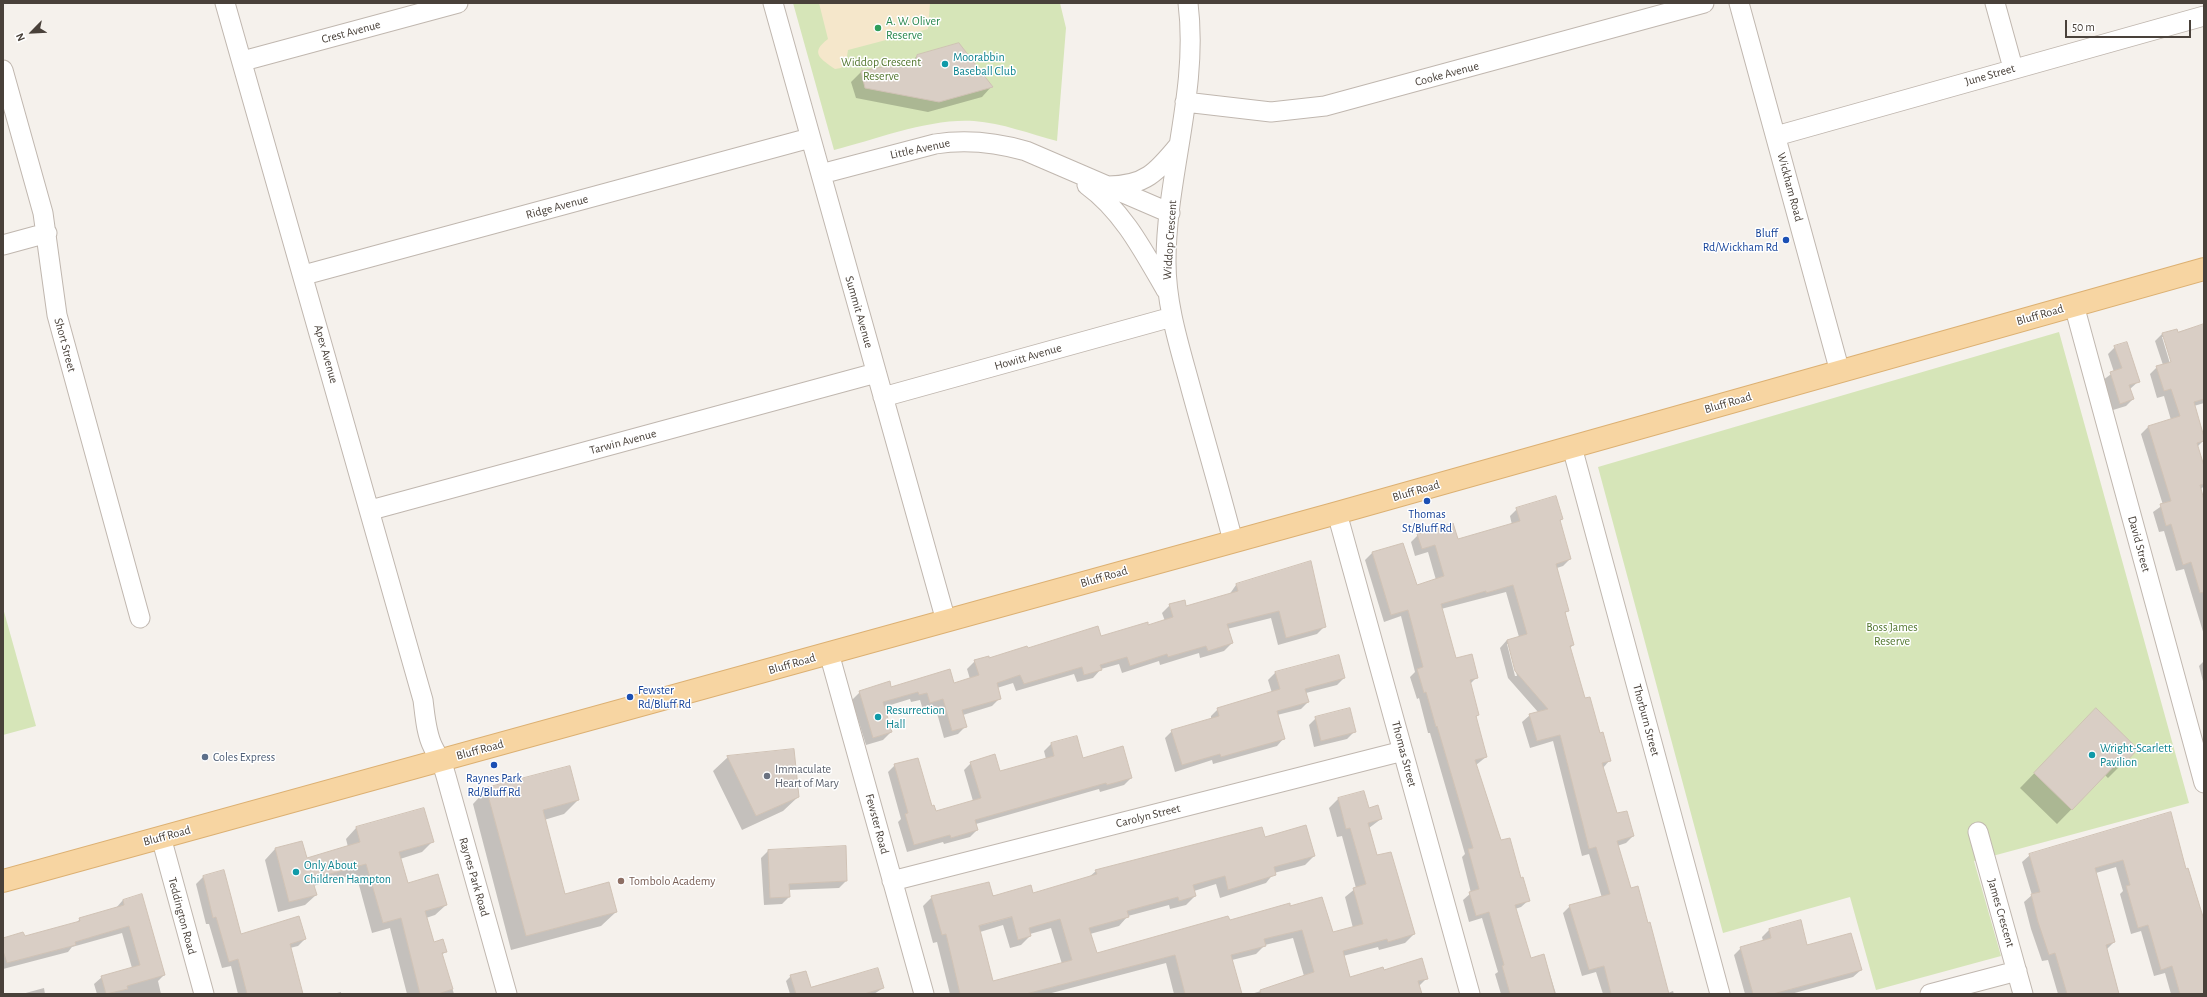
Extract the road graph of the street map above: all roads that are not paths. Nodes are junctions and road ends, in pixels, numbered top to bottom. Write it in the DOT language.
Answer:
graph roads {
  1 [pos="458,3"];
  2 [pos="773,3"];
  3 [pos="1188,3"];
  4 [pos="1704,3"];
  5 [pos="1739,3"];
  6 [pos="1995,3"];
  7 [pos="227,5"];
  8 [pos="439,6"];
  9 [pos="2204,16"];
  10 [pos="243,61"];
  11 [pos="2013,68"];
  12 [pos="3,70"];
  13 [pos="1185,102"];
  14 [pos="1776,136"];
  15 [pos="810,138"];
  16 [pos="1179,145"];
  17 [pos="821,174"];
  18 [pos="1104,190"];
  19 [pos="1169,220"];
  20 [pos="47,233"];
  21 [pos="3,245"];
  22 [pos="2204,269"];
  23 [pos="304,275"];
  24 [pos="1167,293"];
  25 [pos="2074,305"];
  26 [pos="1172,317"];
  27 [pos="1840,372"];
  28 [pos="876,373"];
  29 [pos="883,397"];
  30 [pos="1572,447"];
  31 [pos="371,510"];
  32 [pos="1337,513"];
  33 [pos="1233,541"];
  34 [pos="140,618"];
  35 [pos="946,621"];
  36 [pos="829,653"];
  37 [pos="1403,751"];
  38 [pos="442,760"];
  39 [pos="2204,783"];
  40 [pos="1978,832"];
  41 [pos="161,837"];
  42 [pos="3,881"];
  43 [pos="892,881"];
  44 [pos="2017,971"];
  45 [pos="204,994"];
  46 [pos="507,994"];
  47 [pos="924,994"];
  48 [pos="1470,994"];
  49 [pos="1720,994"];
  50 [pos="1930,994"];
  51 [pos="2023,994"];
  1 -- 8 [label="street, Crest Avenue"];
  2 -- 15 [label="street, Summit Avenue"];
  3 -- 13 [label="street, Widdop Crescent"];
  4 -- 13 [label="street, Cooke Avenue"];
  5 -- 14 [label="street, Wickham Road"];
  6 -- 11 [label="street"];
  7 -- 10 [label="street, Apex Avenue"];
  8 -- 10 [label="street, Crest Avenue"];
  9 -- 11 [label="street, June Street"];
  10 -- 23 [label="street, Apex Avenue"];
  11 -- 14 [label="street, June Street"];
  12 -- 20 [label="street, Short Street"];
  13 -- 16 [label="street, Widdop Crescent"];
  14 -- 27 [label="street, Wickham Road"];
  15 -- 17 [label="street, Summit Avenue"];
  15 -- 23 [label="street, Ridge Avenue"];
  16 -- 18 [label="street, Little Avenue"];
  16 -- 19 [label="street, Widdop Crescent"];
  17 -- 18 [label="street, Little Avenue"];
  17 -- 28 [label="street, Summit Avenue"];
  18 -- 19 [label="street, Little Avenue"];
  18 -- 24 [label="street, Little Avenue"];
  19 -- 24 [label="street, Widdop Crescent"];
  20 -- 21 [label="street"];
  20 -- 34 [label="street, Short Street"];
  22 -- 25 [label="main road, Bluff Road"];
  23 -- 31 [label="street, Apex Avenue"];
  24 -- 26 [label="street, Widdop Crescent"];
  25 -- 27 [label="main road, Bluff Road"];
  25 -- 39 [label="street, David Street"];
  26 -- 29 [label="street, Howitt Avenue"];
  26 -- 33 [label="street, Widdop Crescent"];
  27 -- 30 [label="main road, Bluff Road"];
  28 -- 29 [label="street, Summit Avenue"];
  28 -- 31 [label="street, Tarwin Avenue"];
  29 -- 35 [label="street, Summit Avenue"];
  30 -- 32 [label="main road, Bluff Road"];
  30 -- 49 [label="street, Thorburn Street"];
  31 -- 38 [label="street, Apex Avenue"];
  32 -- 33 [label="main road, Bluff Road"];
  32 -- 37 [label="street, Thomas Street"];
  33 -- 35 [label="main road, Bluff Road"];
  35 -- 36 [label="main road, Bluff Road"];
  36 -- 38 [label="main road, Bluff Road"];
  36 -- 43 [label="street, Fewster Road"];
  37 -- 43 [label="street, Carolyn Street"];
  37 -- 48 [label="street, Thomas Street"];
  38 -- 41 [label="main road, Bluff Road"];
  38 -- 46 [label="street, Raynes Park Road"];
  40 -- 44 [label="street, James Crescent"];
  41 -- 42 [label="main road, Bluff Road"];
  41 -- 45 [label="street, Teddington Road"];
  43 -- 47 [label="street, Fewster Road"];
  44 -- 50 [label="street"];
  44 -- 51 [label="street, James Crescent"];
}
